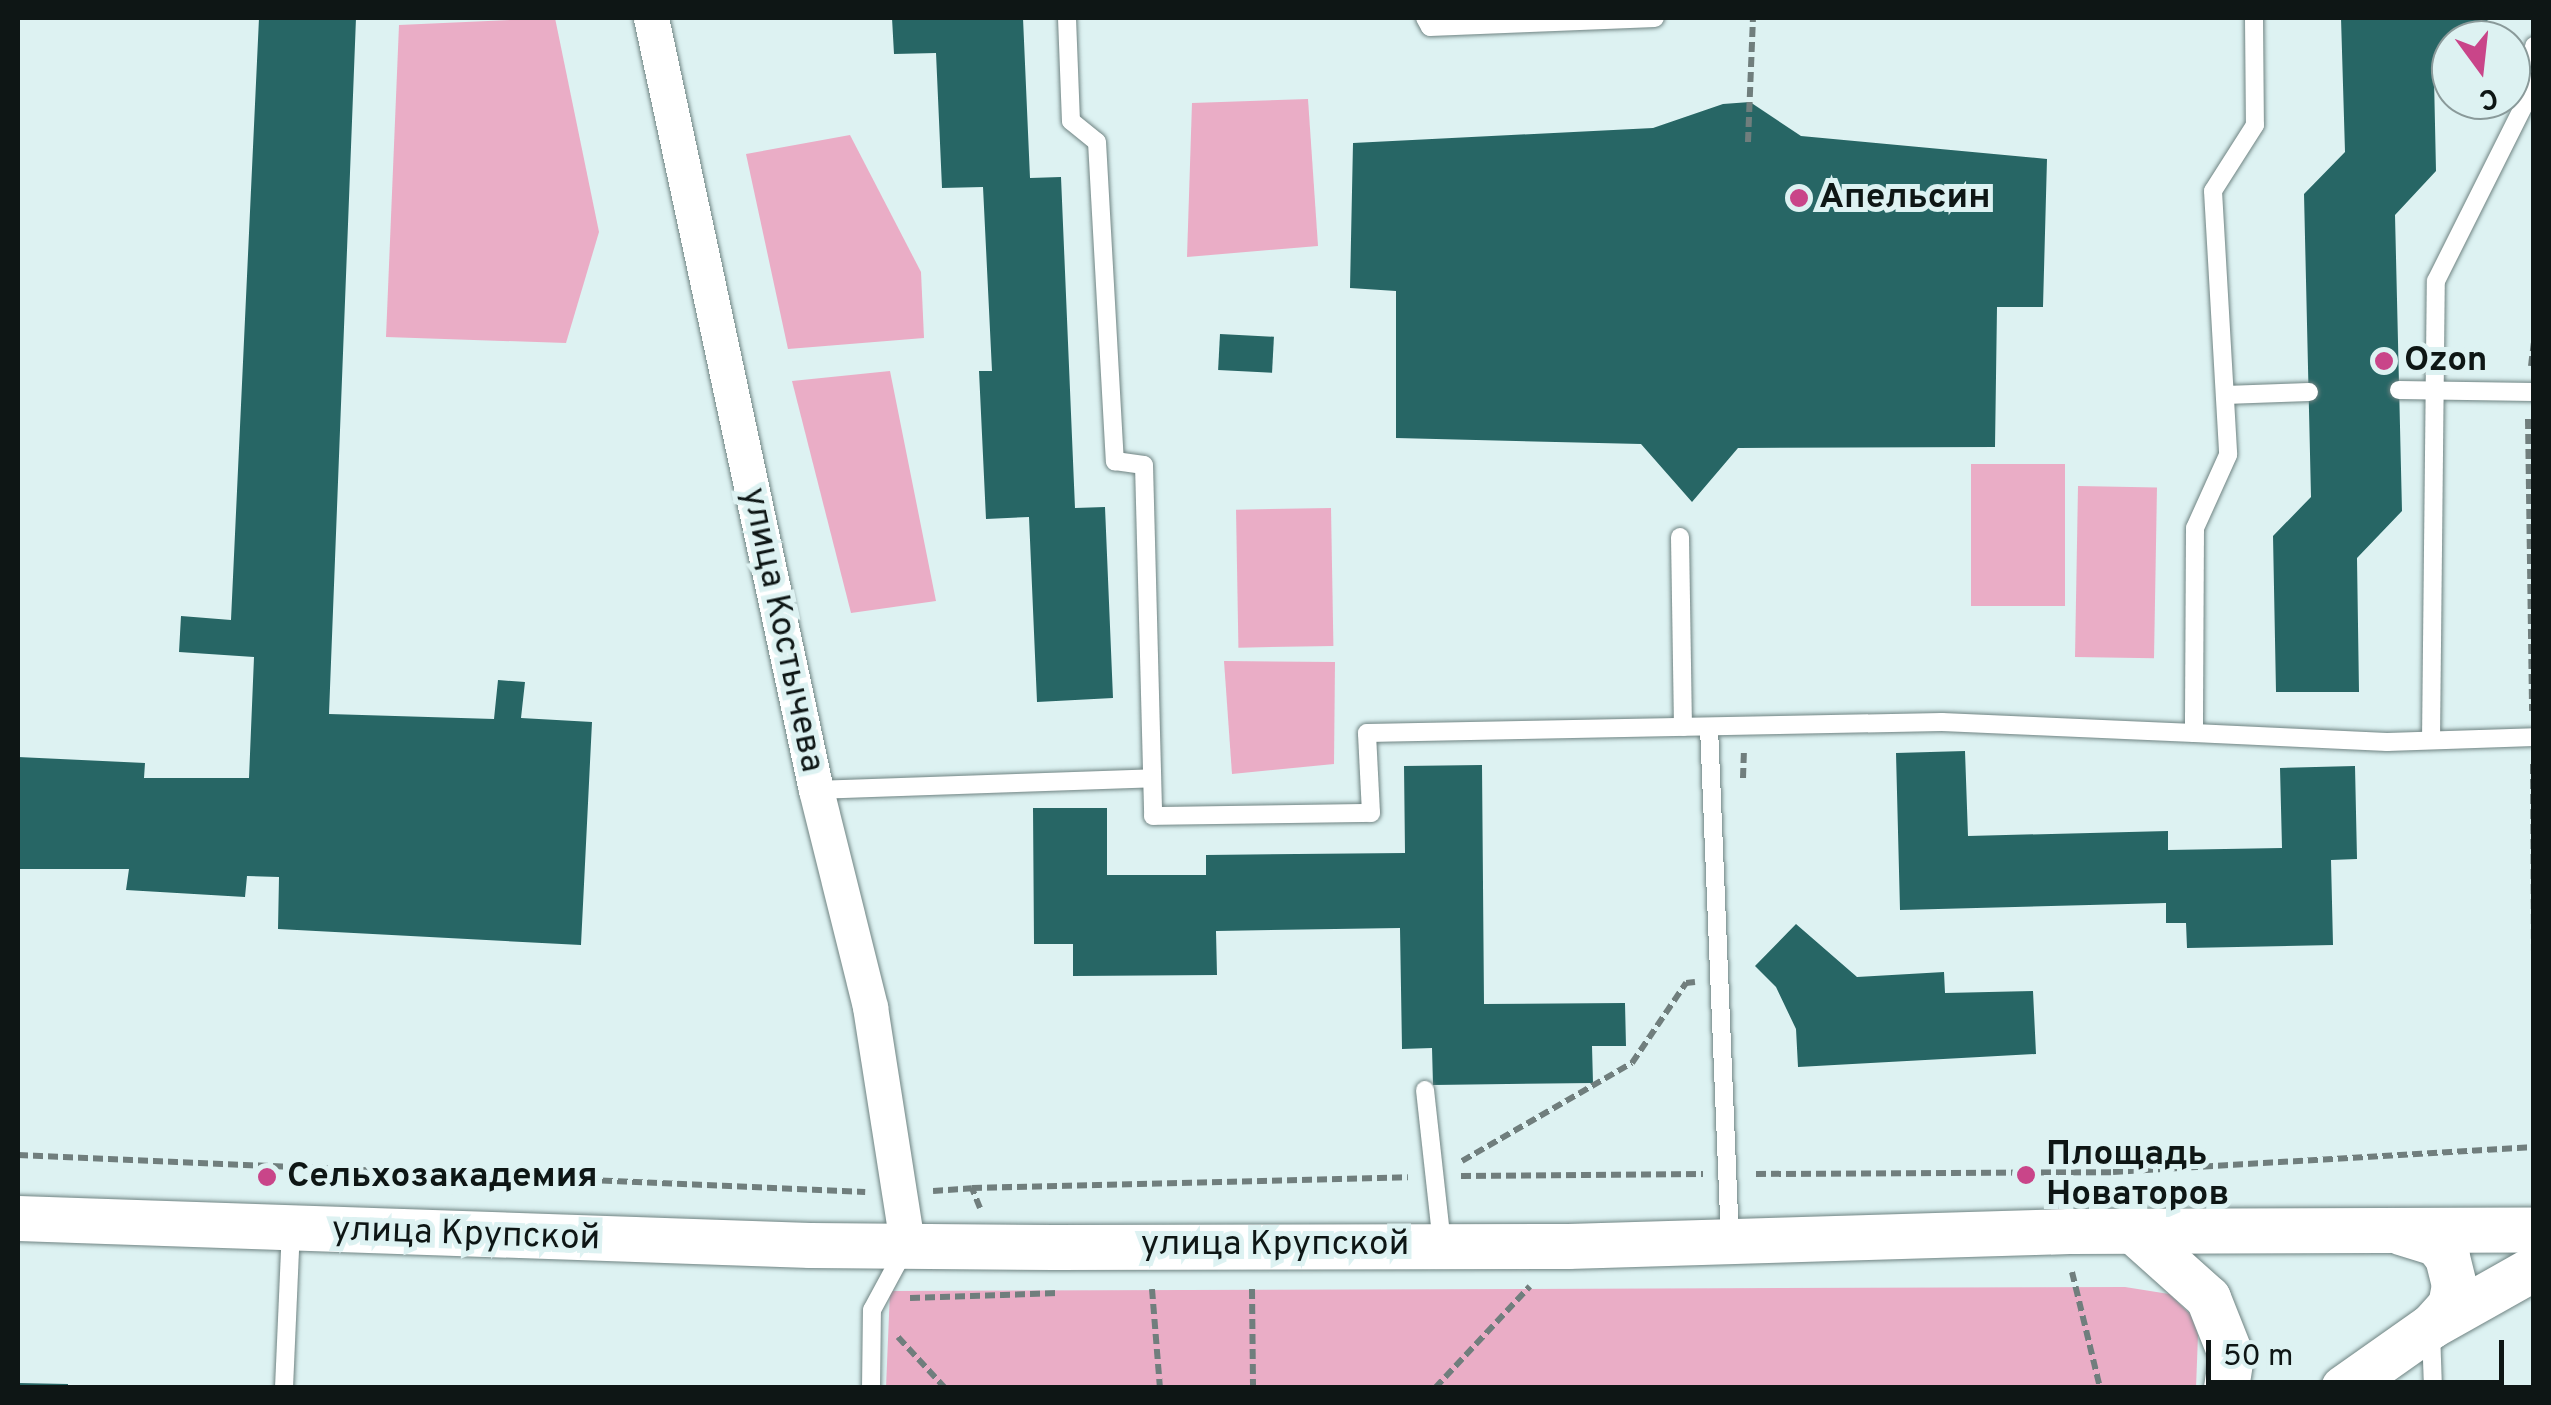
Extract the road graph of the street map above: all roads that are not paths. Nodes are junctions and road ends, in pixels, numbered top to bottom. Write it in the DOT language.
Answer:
graph roads {
  1 [pos="651,18"];
  2 [pos="1067,18"];
  3 [pos="1425,18"];
  4 [pos="1655,18"];
  5 [pos="2254,18"];
  6 [pos="2534,46"];
  7 [pos="2399,390"];
  8 [pos="2309,392"];
  9 [pos="2435,392"];
  10 [pos="2530,392"];
  11 [pos="2224,395"];
  12 [pos="1680,537"];
  13 [pos="1709,726"];
  14 [pos="1683,727"];
  15 [pos="2194,734"];
  16 [pos="2533,737"];
  17 [pos="2432,740"];
  18 [pos="1152,778"];
  19 [pos="816,790"];
  20 [pos="1426,1090"];
  21 [pos="18,1218"];
  22 [pos="291,1229"];
  23 [pos="2534,1229"];
  24 [pos="2132,1230"];
  25 [pos="2400,1232"];
  26 [pos="1730,1242"];
  27 [pos="907,1244"];
  28 [pos="1442,1245"];
  29 [pos="2534,1268"];
  30 [pos="2430,1326"];
  31 [pos="284,1388"];
  32 [pos="870,1388"];
  33 [pos="2226,1388"];
  34 [pos="2343,1388"];
  35 [pos="2433,1388"];
  1 -- 19 [label="street, улица Костычева"];
  2 -- 18 [label="lane"];
  3 -- 4 [label="lane"];
  5 -- 11 [label="lane"];
  6 -- 9 [label="lane"];
  7 -- 9 [label="lane"];
  8 -- 11 [label="lane"];
  9 -- 10 [label="lane"];
  9 -- 17 [label="lane"];
  11 -- 15 [label="lane"];
  12 -- 14 [label="lane"];
  13 -- 14 [label="lane"];
  13 -- 15 [label="lane"];
  13 -- 26 [label="lane"];
  14 -- 18 [label="lane"];
  15 -- 17 [label="lane"];
  16 -- 17 [label="lane"];
  18 -- 19 [label="lane"];
  19 -- 27 [label="street, улица Костычева"];
  20 -- 28 [label="lane"];
  21 -- 22 [label="street, улица Крупской"];
  22 -- 27 [label="street, улица Крупской"];
  22 -- 31 [label="lane"];
  23 -- 25 [label="street, улица Крупской"];
  24 -- 25 [label="street, улица Крупской"];
  24 -- 26 [label="street, улица Крупской"];
  24 -- 33 [label="street"];
  25 -- 30 [label="street"];
  26 -- 28 [label="street, улица Крупской"];
  27 -- 28 [label="street, улица Крупской"];
  27 -- 32 [label="lane"];
  29 -- 30 [label="street"];
  30 -- 34 [label="street"];
  30 -- 35 [label="lane"];
}
